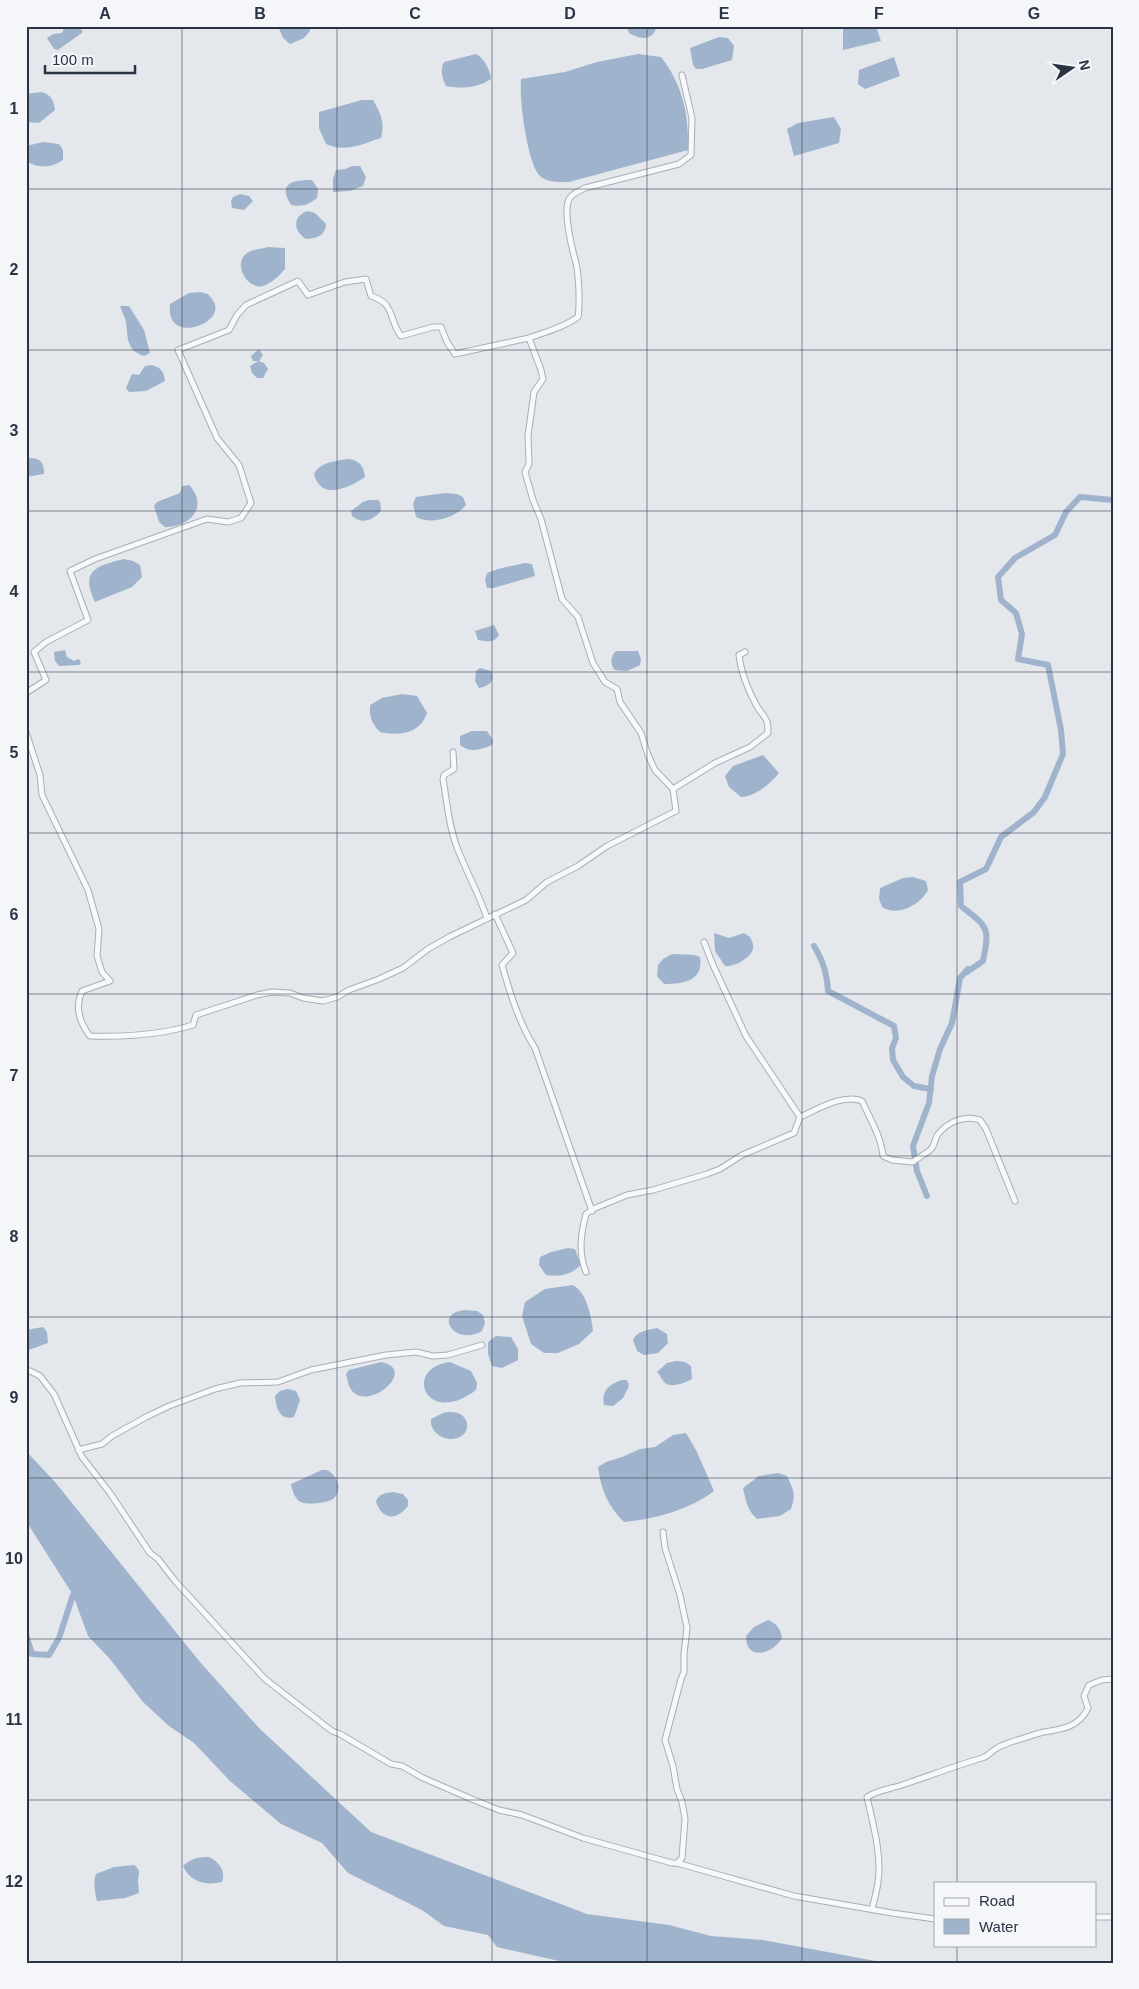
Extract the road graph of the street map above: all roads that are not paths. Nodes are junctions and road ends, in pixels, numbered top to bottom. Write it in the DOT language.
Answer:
graph roads {
  1 [pos="682,75"];
  2 [pos="529,338"];
  3 [pos="745,652"];
  4 [pos="26,693"];
  5 [pos="26,732"];
  6 [pos="453,752"];
  7 [pos="673,789"];
  8 [pos="496,914"];
  9 [pos="486,918"];
  10 [pos="704,942"];
  11 [pos="800,1116"];
  12 [pos="1015,1201"];
  13 [pos="592,1210"];
  14 [pos="586,1272"];
  15 [pos="482,1345"];
  16 [pos="26,1372"];
  17 [pos="78,1450"];
  18 [pos="663,1532"];
  19 [pos="1113,1679"];
  20 [pos="677,1863"];
  21 [pos="872,1909"];
  22 [pos="1096,1917"];
  23 [pos="1113,1917"];
  24 [pos="934,1919"];
  1 -- 2 [label="street"];
  2 -- 4 [label="street"];
  2 -- 7 [label="street"];
  3 -- 7 [label="street"];
  5 -- 9 [label="street"];
  6 -- 9 [label="street"];
  7 -- 8 [label="street"];
  8 -- 9 [label="street"];
  8 -- 13 [label="street"];
  10 -- 11 [label="street"];
  11 -- 12 [label="street"];
  11 -- 13 [label="street"];
  13 -- 14 [label="street"];
  15 -- 17 [label="street"];
  16 -- 17 [label="street"];
  17 -- 20 [label="street"];
  18 -- 20 [label="street"];
  19 -- 21 [label="street"];
  20 -- 21 [label="street"];
  21 -- 24 [label="street"];
  22 -- 23 [label="street"];
}
